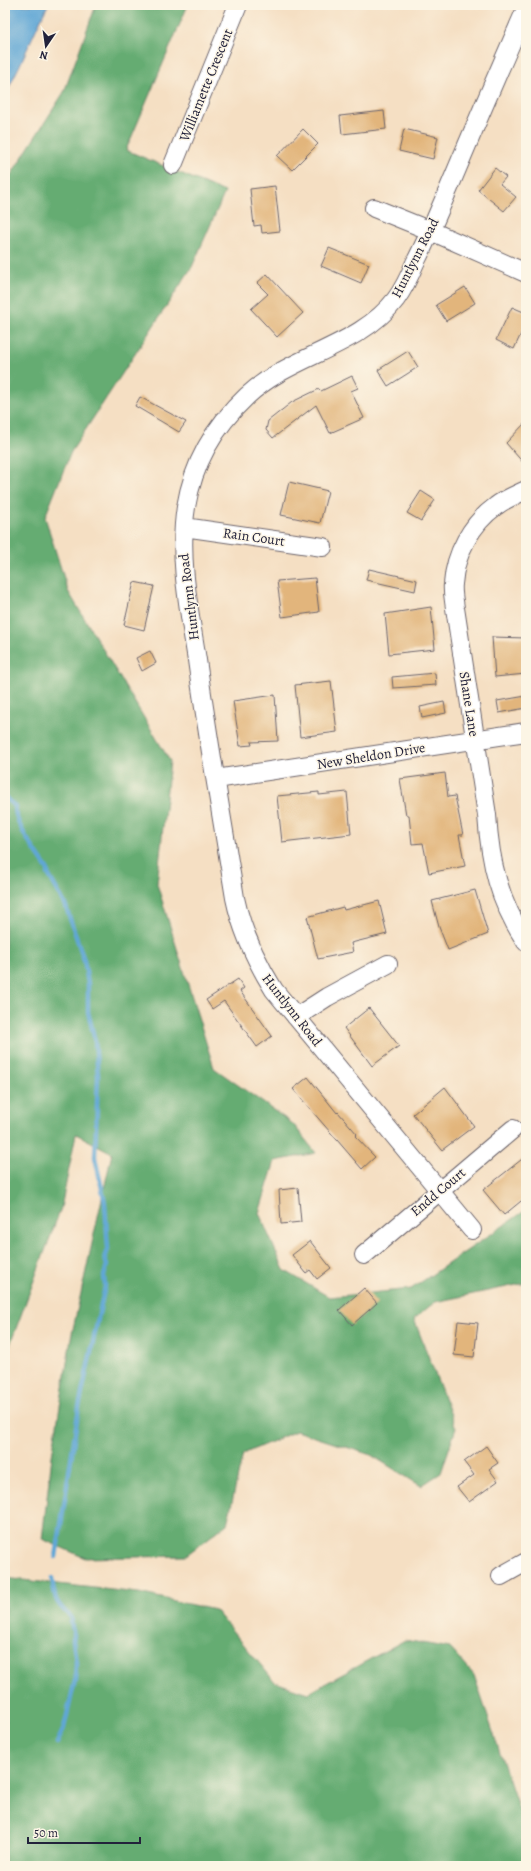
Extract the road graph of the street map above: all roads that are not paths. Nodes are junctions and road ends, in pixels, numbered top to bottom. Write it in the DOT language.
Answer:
graph roads {
  1 [pos="238,5"];
  2 [pos="526,9"];
  3 [pos="173,165"];
  4 [pos="374,208"];
  5 [pos="431,231"];
  6 [pos="526,273"];
  7 [pos="526,490"];
  8 [pos="184,527"];
  9 [pos="323,546"];
  10 [pos="526,732"];
  11 [pos="475,740"];
  12 [pos="216,779"];
  13 [pos="526,942"];
  14 [pos="388,964"];
  15 [pos="296,1017"];
  16 [pos="513,1129"];
  17 [pos="439,1191"];
  18 [pos="472,1230"];
  19 [pos="364,1254"];
  20 [pos="526,1562"];
  21 [pos="501,1576"];
  1 -- 3 [label="street, Williamette Crescent"];
  2 -- 5 [label="street, Huntlynn Road"];
  4 -- 5 [label="street"];
  5 -- 6 [label="street"];
  5 -- 8 [label="street, Huntlynn Road"];
  7 -- 11 [label="street, Shane Lane"];
  8 -- 9 [label="street, Rain Court"];
  8 -- 12 [label="street, Huntlynn Road"];
  10 -- 11 [label="street, New Sheldon Drive"];
  11 -- 12 [label="street, New Sheldon Drive"];
  11 -- 13 [label="street, Shane Lane"];
  12 -- 15 [label="street, Huntlynn Road"];
  14 -- 15 [label="street"];
  15 -- 17 [label="street, Huntlynn Road"];
  16 -- 17 [label="street, Endd Court"];
  17 -- 18 [label="street, Huntlynn Road"];
  17 -- 19 [label="street, Endd Court"];
  20 -- 21 [label="street"];
}
